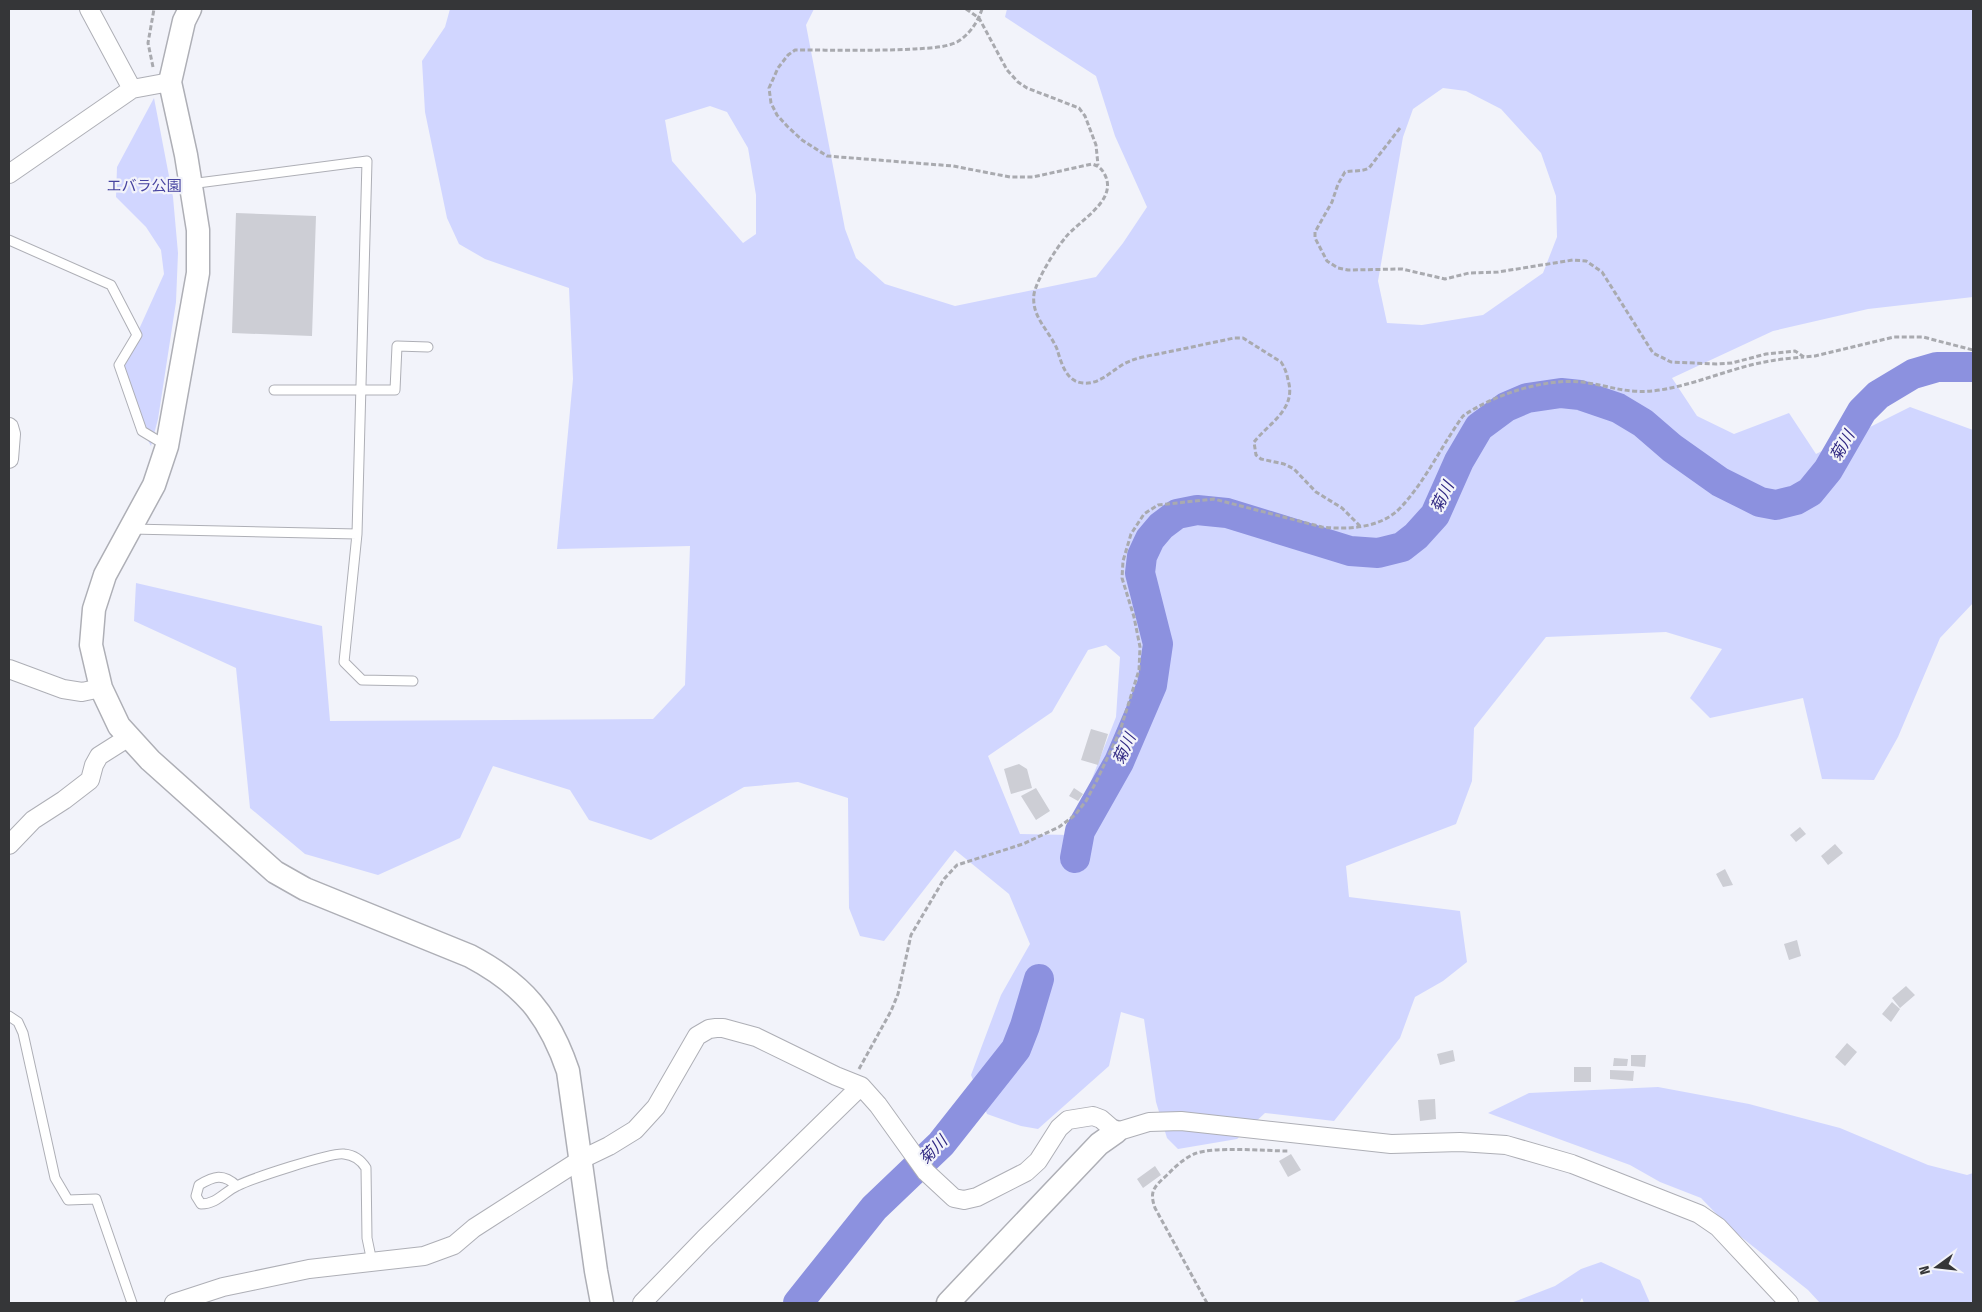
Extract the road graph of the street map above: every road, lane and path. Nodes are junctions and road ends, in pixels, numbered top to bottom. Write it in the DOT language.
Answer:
graph roads {
  1 [pos="89,9"];
  2 [pos="154,9"];
  3 [pos="190,9"];
  4 [pos="966,9"];
  5 [pos="982,9"];
  6 [pos="979,18"];
  7 [pos="170,82"];
  8 [pos="132,89"];
  9 [pos="1400,128"];
  10 [pos="1098,166"];
  11 [pos="9,174"];
  12 [pos="190,184"];
  13 [pos="9,240"];
  14 [pos="428,347"];
  15 [pos="1973,350"];
  16 [pos="1804,357"];
  17 [pos="274,390"];
  18 [pos="360,390"];
  19 [pos="9,427"];
  20 [pos="167,446"];
  21 [pos="9,459"];
  22 [pos="1360,526"];
  23 [pos="130,529"];
  24 [pos="357,534"];
  25 [pos="9,670"];
  26 [pos="413,682"];
  27 [pos="101,688"];
  28 [pos="129,737"];
  29 [pos="9,845"];
  30 [pos="9,1016"];
  31 [pos="857,1083"];
  32 [pos="1116,1132"];
  33 [pos="1292,1151"];
  34 [pos="580,1160"];
  35 [pos="237,1186"];
  36 [pos="372,1262"];
  37 [pos="132,1303"];
  38 [pos="174,1303"];
  39 [pos="602,1303"];
  40 [pos="642,1303"];
  41 [pos="948,1303"];
  42 [pos="1207,1303"];
  43 [pos="1788,1303"];
  1 -- 8 [label="street"];
  2 -- 7 [label="path"];
  3 -- 7 [label="street"];
  4 -- 6 [label="path"];
  5 -- 6 [label="path"];
  6 -- 10 [label="path"];
  6 -- 10 [label="path"];
  7 -- 8 [label="street"];
  7 -- 12 [label="street"];
  8 -- 11 [label="street"];
  9 -- 16 [label="path"];
  10 -- 22 [label="path"];
  12 -- 18 [label="lane"];
  12 -- 20 [label="street"];
  13 -- 20 [label="lane"];
  14 -- 18 [label="lane"];
  15 -- 16 [label="path"];
  16 -- 22 [label="path"];
  17 -- 18 [label="lane"];
  18 -- 24 [label="lane"];
  19 -- 21 [label="street"];
  20 -- 23 [label="street"];
  22 -- 31 [label="path"];
  23 -- 24 [label="lane"];
  23 -- 27 [label="street"];
  24 -- 26 [label="lane"];
  25 -- 27 [label="street"];
  27 -- 28 [label="street"];
  28 -- 29 [label="street"];
  28 -- 34 [label="street"];
  30 -- 37 [label="lane"];
  31 -- 32 [label="street"];
  31 -- 34 [label="street"];
  31 -- 40 [label="street"];
  32 -- 41 [label="street"];
  32 -- 43 [label="street"];
  33 -- 42 [label="path"];
  34 -- 36 [label="street"];
  34 -- 39 [label="street"];
  35 -- 36 [label="lane"];
  36 -- 38 [label="street"];
}
